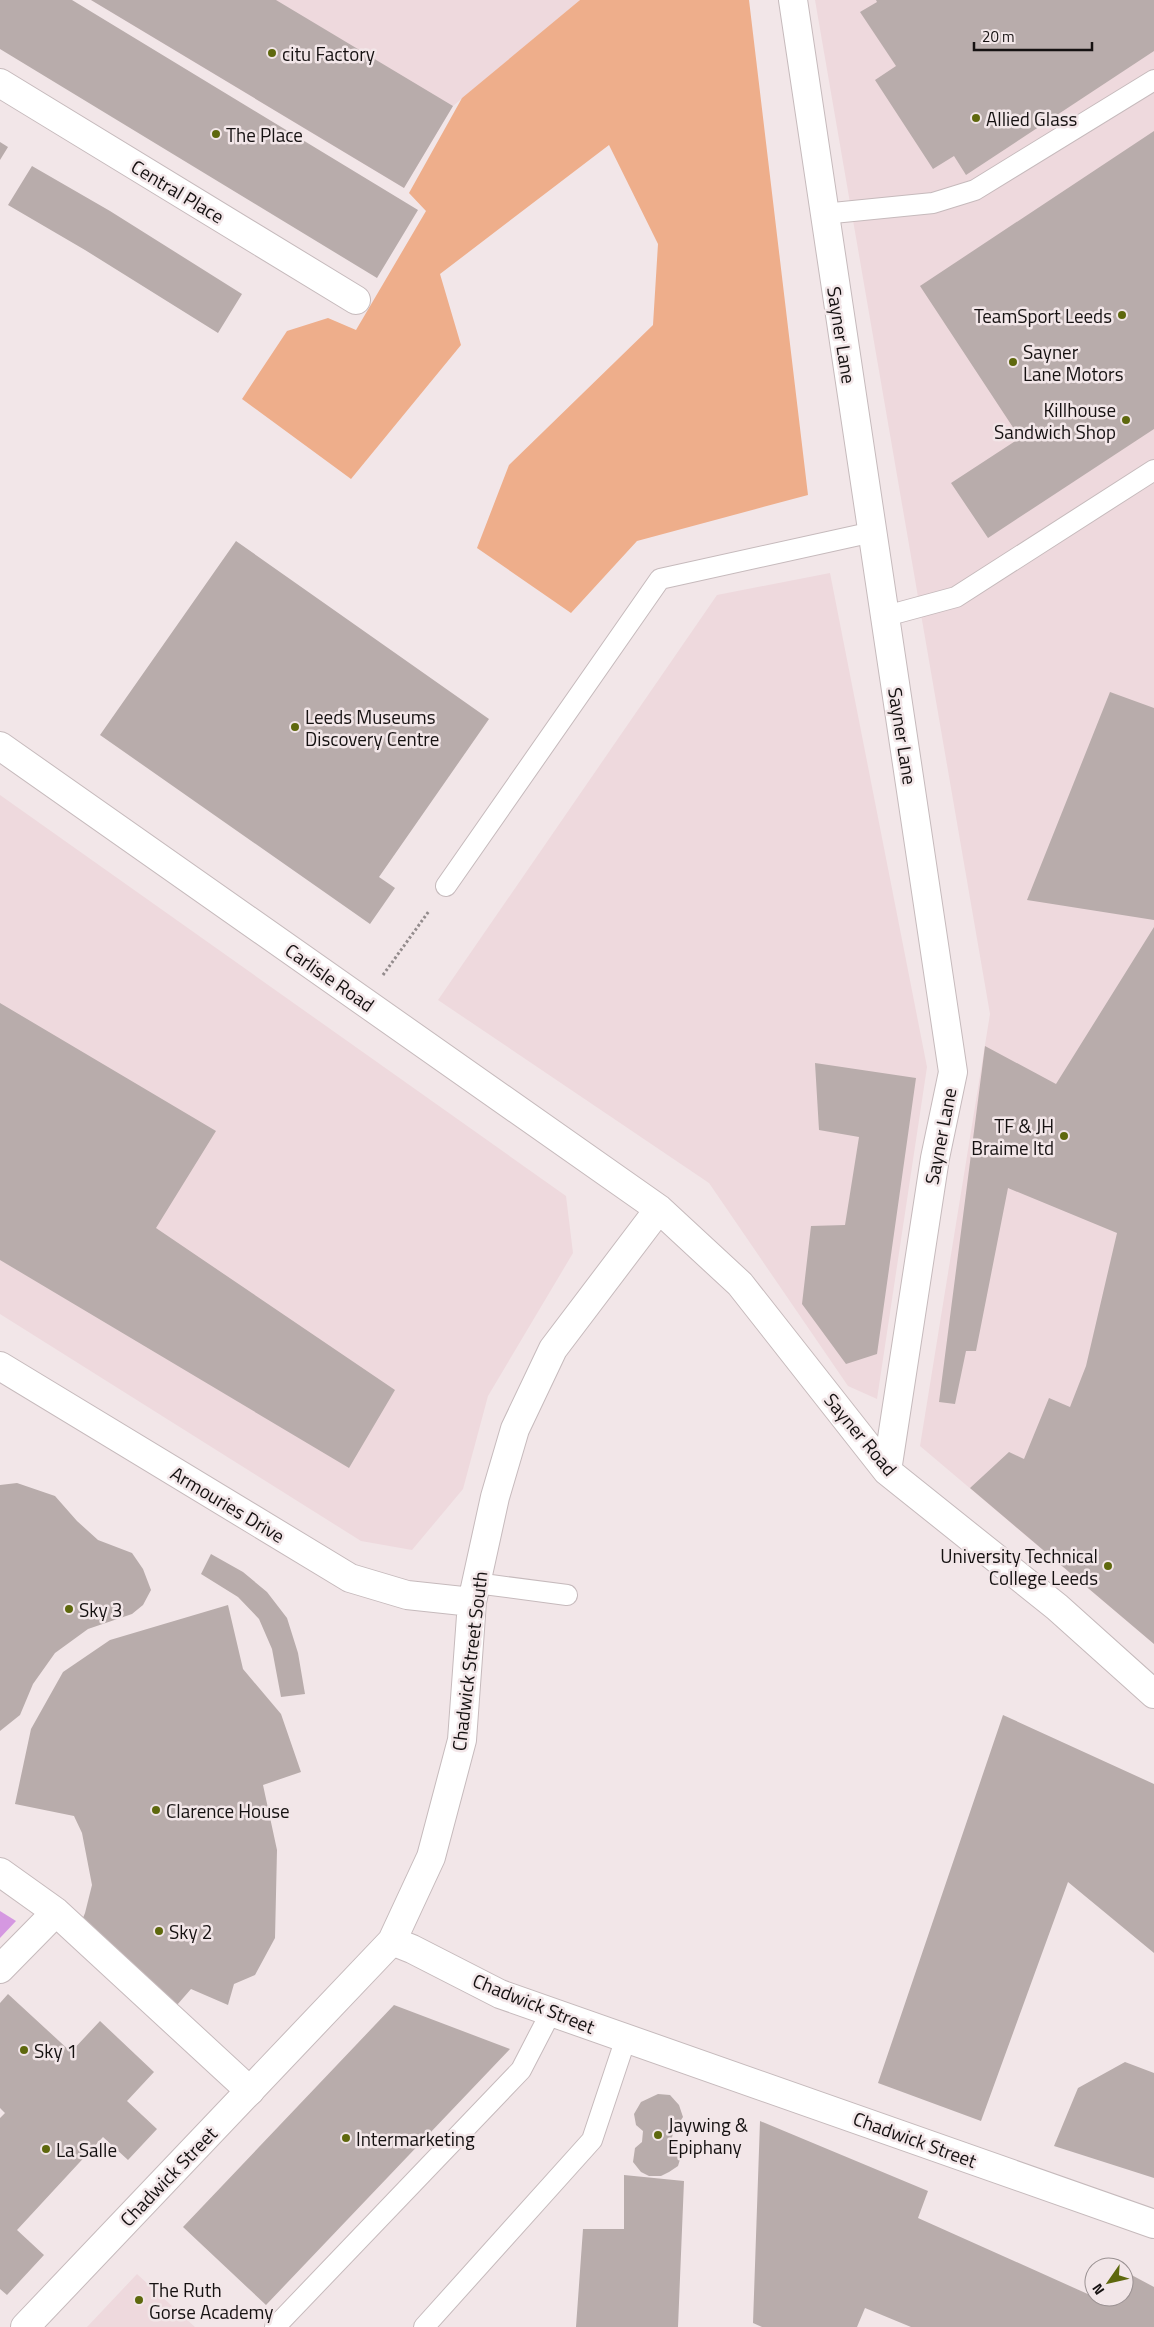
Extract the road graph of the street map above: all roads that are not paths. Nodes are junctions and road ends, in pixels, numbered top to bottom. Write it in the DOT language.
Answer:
graph roads {
  1 [pos="792,0"];
  2 [pos="1154,80"];
  3 [pos="0,83"];
  4 [pos="823,214"];
  5 [pos="356,300"];
  6 [pos="1154,470"];
  7 [pos="873,532"];
  8 [pos="886,616"];
  9 [pos="0,746"];
  10 [pos="446,886"];
  11 [pos="659,1208"];
  12 [pos="0,1366"];
  13 [pos="887,1471"];
  14 [pos="474,1592"];
  15 [pos="567,1595"];
  16 [pos="1154,1694"];
  17 [pos="0,1872"];
  18 [pos="56,1912"];
  19 [pos="392,1941"];
  20 [pos="0,1969"];
  21 [pos="551,2012"];
  22 [pos="626,2038"];
  23 [pos="250,2091"];
  24 [pos="1154,2224"];
  25 [pos="25,2327"];
  26 [pos="275,2327"];
  27 [pos="424,2327"];
  1 -- 4 [label="street, Sayner Lane"];
  2 -- 4 [label="lane"];
  3 -- 5 [label="street, Central Place"];
  4 -- 7 [label="street, Sayner Lane"];
  6 -- 8 [label="lane"];
  7 -- 8 [label="street, Sayner Lane"];
  7 -- 10 [label="lane"];
  8 -- 13 [label="street, Sayner Lane"];
  9 -- 11 [label="street, Carlisle Road"];
  11 -- 13 [label="street, Sayner Road"];
  11 -- 14 [label="street, Chadwick Street South"];
  12 -- 14 [label="street, Armouries Drive"];
  13 -- 16 [label="street, Sayner Road"];
  14 -- 15 [label="lane"];
  14 -- 19 [label="street, Chadwick Street South"];
  17 -- 18 [label="street"];
  18 -- 20 [label="street"];
  18 -- 23 [label="street"];
  19 -- 21 [label="street, Chadwick Street"];
  19 -- 23 [label="street, Chadwick Street"];
  21 -- 22 [label="street, Chadwick Street"];
  21 -- 26 [label="lane"];
  22 -- 24 [label="street, Chadwick Street"];
  22 -- 27 [label="lane"];
  23 -- 25 [label="street, Chadwick Street"];
}
